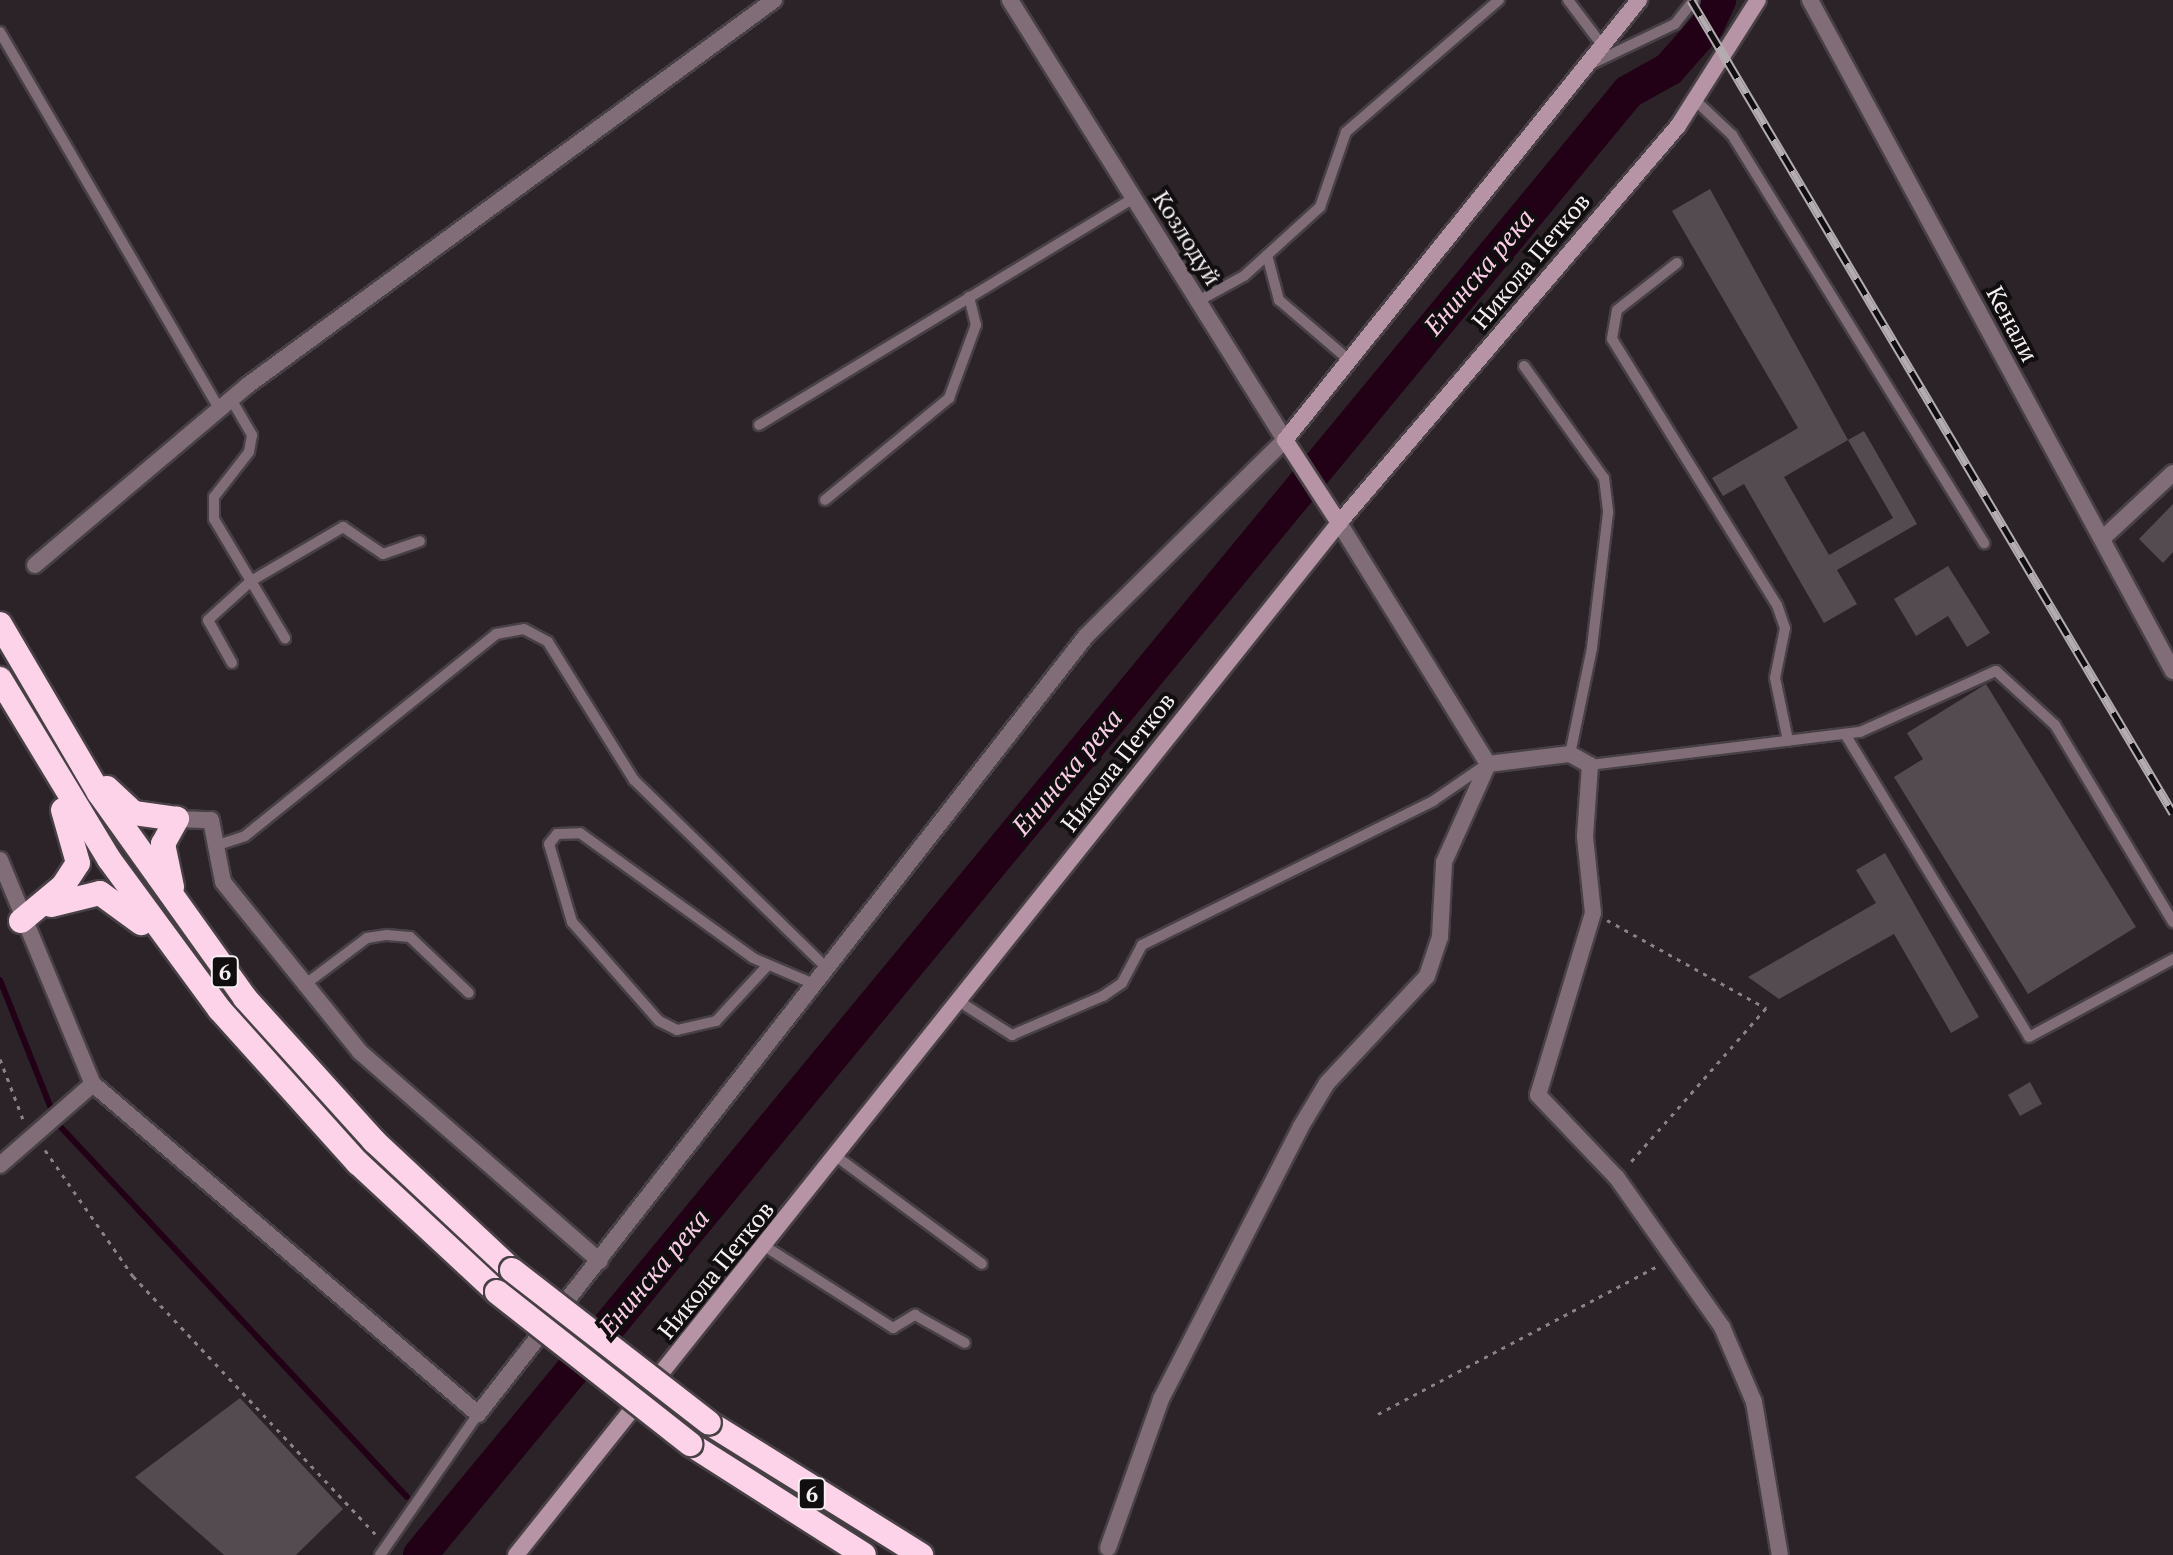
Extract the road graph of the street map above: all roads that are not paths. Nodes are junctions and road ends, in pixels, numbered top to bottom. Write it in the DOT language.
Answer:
graph roads {
  1 [pos="774,0"];
  2 [pos="1010,0"];
  3 [pos="1499,0"];
  4 [pos="1568,0"];
  5 [pos="1639,0"];
  6 [pos="1694,0"];
  7 [pos="1758,0"];
  8 [pos="1810,0"];
  9 [pos="0,32"];
  10 [pos="1602,45"];
  11 [pos="1586,65"];
  12 [pos="1695,100"];
  13 [pos="1134,198"];
  14 [pos="1267,255"];
  15 [pos="1677,263"];
  16 [pos="969,297"];
  17 [pos="1198,301"];
  18 [pos="1349,360"];
  19 [pos="1524,366"];
  20 [pos="225,404"];
  21 [pos="759,425"];
  22 [pos="1285,440"];
  23 [pos="2173,473"];
  24 [pos="825,500"];
  25 [pos="1339,523"];
  26 [pos="2102,539"];
  27 [pos="420,541"];
  28 [pos="1984,543"];
  29 [pos="35,565"];
  30 [pos="251,581"];
  31 [pos="0,624"];
  32 [pos="285,638"];
  33 [pos="232,663"];
  34 [pos="2173,671"];
  35 [pos="0,679"];
  36 [pos="54,719"];
  37 [pos="32,734"];
  38 [pos="1845,734"];
  39 [pos="1788,741"];
  40 [pos="1570,754"];
  41 [pos="1488,764"];
  42 [pos="1590,765"];
  43 [pos="177,819"];
  44 [pos="218,845"];
  45 [pos="0,860"];
  46 [pos="21,921"];
  47 [pos="2173,922"];
  48 [pos="209,951"];
  49 [pos="2173,959"];
  50 [pos="767,966"];
  51 [pos="828,969"];
  52 [pos="189,970"];
  53 [pos="816,985"];
  54 [pos="302,987"];
  55 [pos="469,993"];
  56 [pos="960,1002"];
  57 [pos="93,1084"];
  58 [pos="837,1157"];
  59 [pos="0,1165"];
  60 [pos="766,1247"];
  61 [pos="600,1261"];
  62 [pos="982,1264"];
  63 [pos="965,1343"];
  64 [pos="478,1414"];
  65 [pos="1108,1548"];
  66 [pos="383,1551"];
  67 [pos="516,1555"];
  68 [pos="864,1555"];
  69 [pos="921,1555"];
  70 [pos="1780,1555"];
  1 -- 20 [label="street"];
  2 -- 13 [label="street, Козлодуй"];
  3 -- 14 [label="lane"];
  4 -- 10 [label="lane"];
  5 -- 10 [label="main road"];
  6 -- 11 [label="lane"];
  7 -- 12 [label="main road, Никола Петков"];
  8 -- 26 [label="street, Кенали"];
  9 -- 20 [label="lane"];
  10 -- 11 [label="main road"];
  11 -- 18 [label="main road"];
  12 -- 25 [label="main road, Никола Петков"];
  12 -- 28 [label="lane"];
  13 -- 16 [label="lane"];
  13 -- 17 [label="street, Козлодуй"];
  14 -- 17 [label="lane"];
  14 -- 18 [label="lane"];
  15 -- 39 [label="lane"];
  16 -- 21 [label="lane"];
  16 -- 24 [label="lane"];
  17 -- 22 [label="street, Козлодуй"];
  18 -- 22 [label="main road"];
  19 -- 40 [label="lane"];
  20 -- 29 [label="street"];
  20 -- 30 [label="lane"];
  22 -- 25 [label="main road, Козлодуй"];
  22 -- 51 [label="street"];
  23 -- 26 [label="street"];
  25 -- 41 [label="street"];
  25 -- 56 [label="main road, Никола Петков"];
  26 -- 34 [label="street, Кенали"];
  27 -- 30 [label="lane"];
  30 -- 32 [label="lane"];
  30 -- 33 [label="lane"];
  31 -- 36 [label="highway, 6"];
  35 -- 37 [label="highway, 6"];
  36 -- 43 [label="highway"];
  36 -- 48 [label="highway, 6"];
  37 -- 46 [label="highway"];
  37 -- 52 [label="highway, 6"];
  38 -- 39 [label="lane"];
  38 -- 47 [label="lane"];
  38 -- 49 [label="lane"];
  39 -- 42 [label="lane"];
  40 -- 41 [label="street"];
  40 -- 42 [label="street"];
  41 -- 56 [label="lane"];
  41 -- 65 [label="street"];
  42 -- 70 [label="street"];
  43 -- 44 [label="street"];
  43 -- 48 [label="highway"];
  44 -- 51 [label="lane"];
  44 -- 54 [label="street"];
  45 -- 46 [label="street"];
  46 -- 52 [label="highway"];
  46 -- 57 [label="street"];
  48 -- 69 [label="highway, 6, bridge"];
  50 -- 50 [label="lane"];
  50 -- 53 [label="lane"];
  51 -- 53 [label="street"];
  52 -- 68 [label="highway, 6, bridge"];
  53 -- 61 [label="street"];
  54 -- 55 [label="lane"];
  54 -- 61 [label="street"];
  56 -- 58 [label="main road, Никола Петков"];
  57 -- 59 [label="street"];
  57 -- 64 [label="street"];
  58 -- 60 [label="main road, Никола Петков"];
  58 -- 62 [label="lane"];
  60 -- 63 [label="lane"];
  60 -- 67 [label="main road, Никола Петков"];
  61 -- 64 [label="street"];
  64 -- 66 [label="lane"];
}
